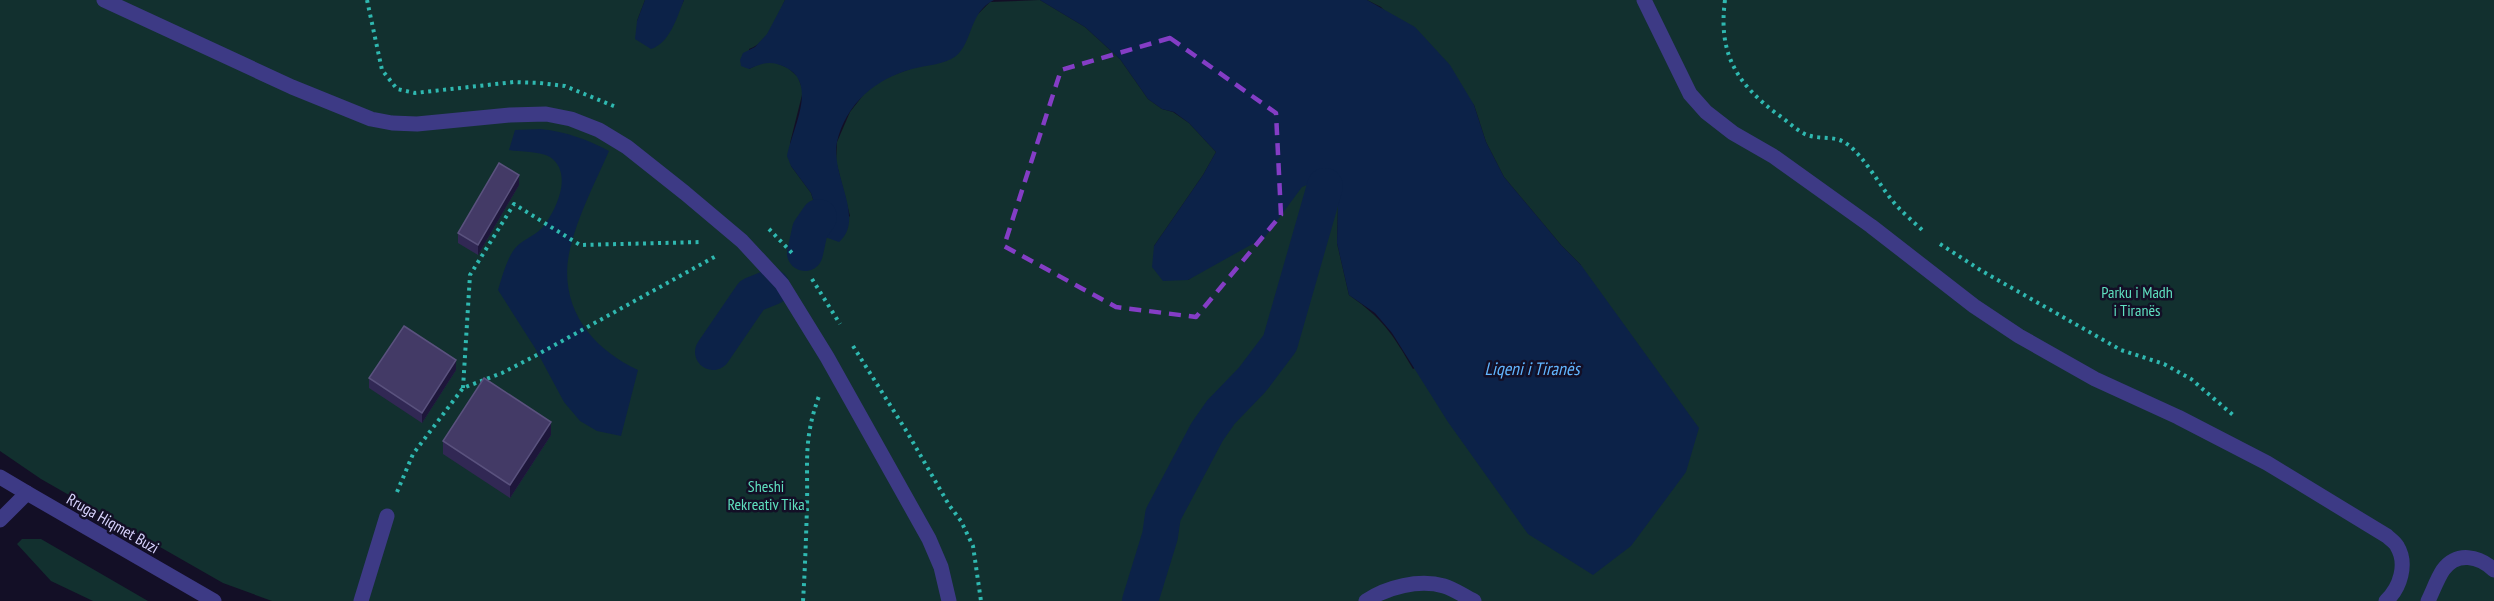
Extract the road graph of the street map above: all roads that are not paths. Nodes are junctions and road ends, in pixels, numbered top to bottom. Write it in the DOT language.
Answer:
graph roads {
  1 [pos="104,0"];
  2 [pos="1644,0"];
  3 [pos="0,477"];
  4 [pos="27,493"];
  5 [pos="387,516"];
  6 [pos="0,520"];
  7 [pos="2494,570"];
  8 [pos="2438,583"];
  9 [pos="214,601"];
  10 [pos="361,601"];
  11 [pos="949,601"];
  12 [pos="1366,601"];
  13 [pos="1474,601"];
  14 [pos="2386,601"];
  15 [pos="2428,601"];
  16 [pos="2441,601"];
  1 -- 11 [label="street"];
  2 -- 14 [label="street"];
  3 -- 4 [label="street, Rruga Hiqmet Buzi"];
  4 -- 6 [label="street"];
  4 -- 9 [label="street, Rruga Hiqmet Buzi"];
  5 -- 10 [label="street"];
  7 -- 8 [label="street"];
  8 -- 15 [label="street"];
  8 -- 16 [label="street"];
  12 -- 13 [label="street"];
}
